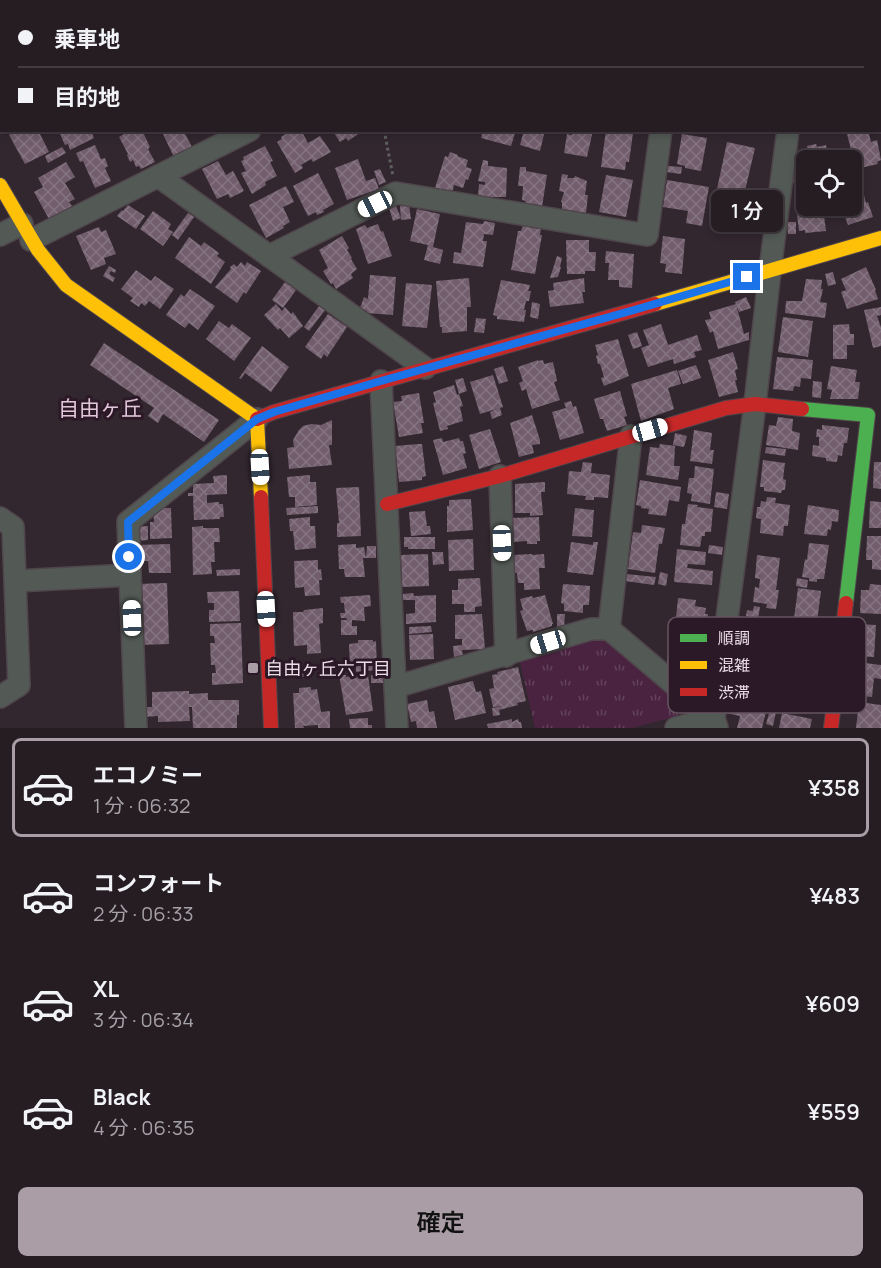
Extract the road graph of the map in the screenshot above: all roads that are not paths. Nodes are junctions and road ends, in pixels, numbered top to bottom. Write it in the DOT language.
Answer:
graph roads {
  1 [pos="246,132"];
  2 [pos="661,132"];
  3 [pos="788,132"];
  4 [pos="158,176"];
  5 [pos="0,185"];
  6 [pos="26,232"];
  7 [pos="0,235"];
  8 [pos="881,238"];
  9 [pos="269,256"];
  10 [pos="770,270"];
  11 [pos="425,368"];
  12 [pos="381,381"];
  13 [pos="755,404"];
  14 [pos="257,419"];
  15 [pos="631,436"];
  16 [pos="500,476"];
  17 [pos="387,504"];
  18 [pos="0,518"];
  19 [pos="130,575"];
  20 [pos="16,581"];
  21 [pos="729,617"];
  22 [pos="844,617"];
  23 [pos="609,629"];
  24 [pos="506,656"];
  25 [pos="668,681"];
  26 [pos="395,687"];
  27 [pos="0,697"];
  28 [pos="705,713"];
  29 [pos="833,713"];
  30 [pos="716,723"];
  31 [pos="136,728"];
  32 [pos="271,728"];
  33 [pos="397,728"];
  34 [pos="676,728"];
  35 [pos="831,728"];
  1 -- 4 [label="street"];
  2 -- 9 [label="street"];
  3 -- 10 [label="street"];
  4 -- 6 [label="street"];
  4 -- 9 [label="street"];
  5 -- 6 [label="street"];
  6 -- 7 [label="street"];
  6 -- 14 [label="street"];
  8 -- 10 [label="street"];
  9 -- 11 [label="street"];
  10 -- 11 [label="street"];
  10 -- 13 [label="street"];
  11 -- 12 [label="street"];
  12 -- 14 [label="street"];
  12 -- 17 [label="street"];
  13 -- 15 [label="street"];
  13 -- 21 [label="street"];
  13 -- 22 [label="street"];
  14 -- 19 [label="street"];
  14 -- 32 [label="street"];
  15 -- 16 [label="street"];
  15 -- 23 [label="street"];
  16 -- 17 [label="street"];
  16 -- 24 [label="street"];
  17 -- 26 [label="street"];
  18 -- 20 [label="street"];
  19 -- 20 [label="street"];
  19 -- 31 [label="street"];
  20 -- 27 [label="street"];
  23 -- 24 [label="street"];
  23 -- 25 [label="street"];
  24 -- 26 [label="street"];
  26 -- 33 [label="street"];
  28 -- 30 [label="street"];
  29 -- 35 [label="street"];
  30 -- 34 [label="street"];
}
